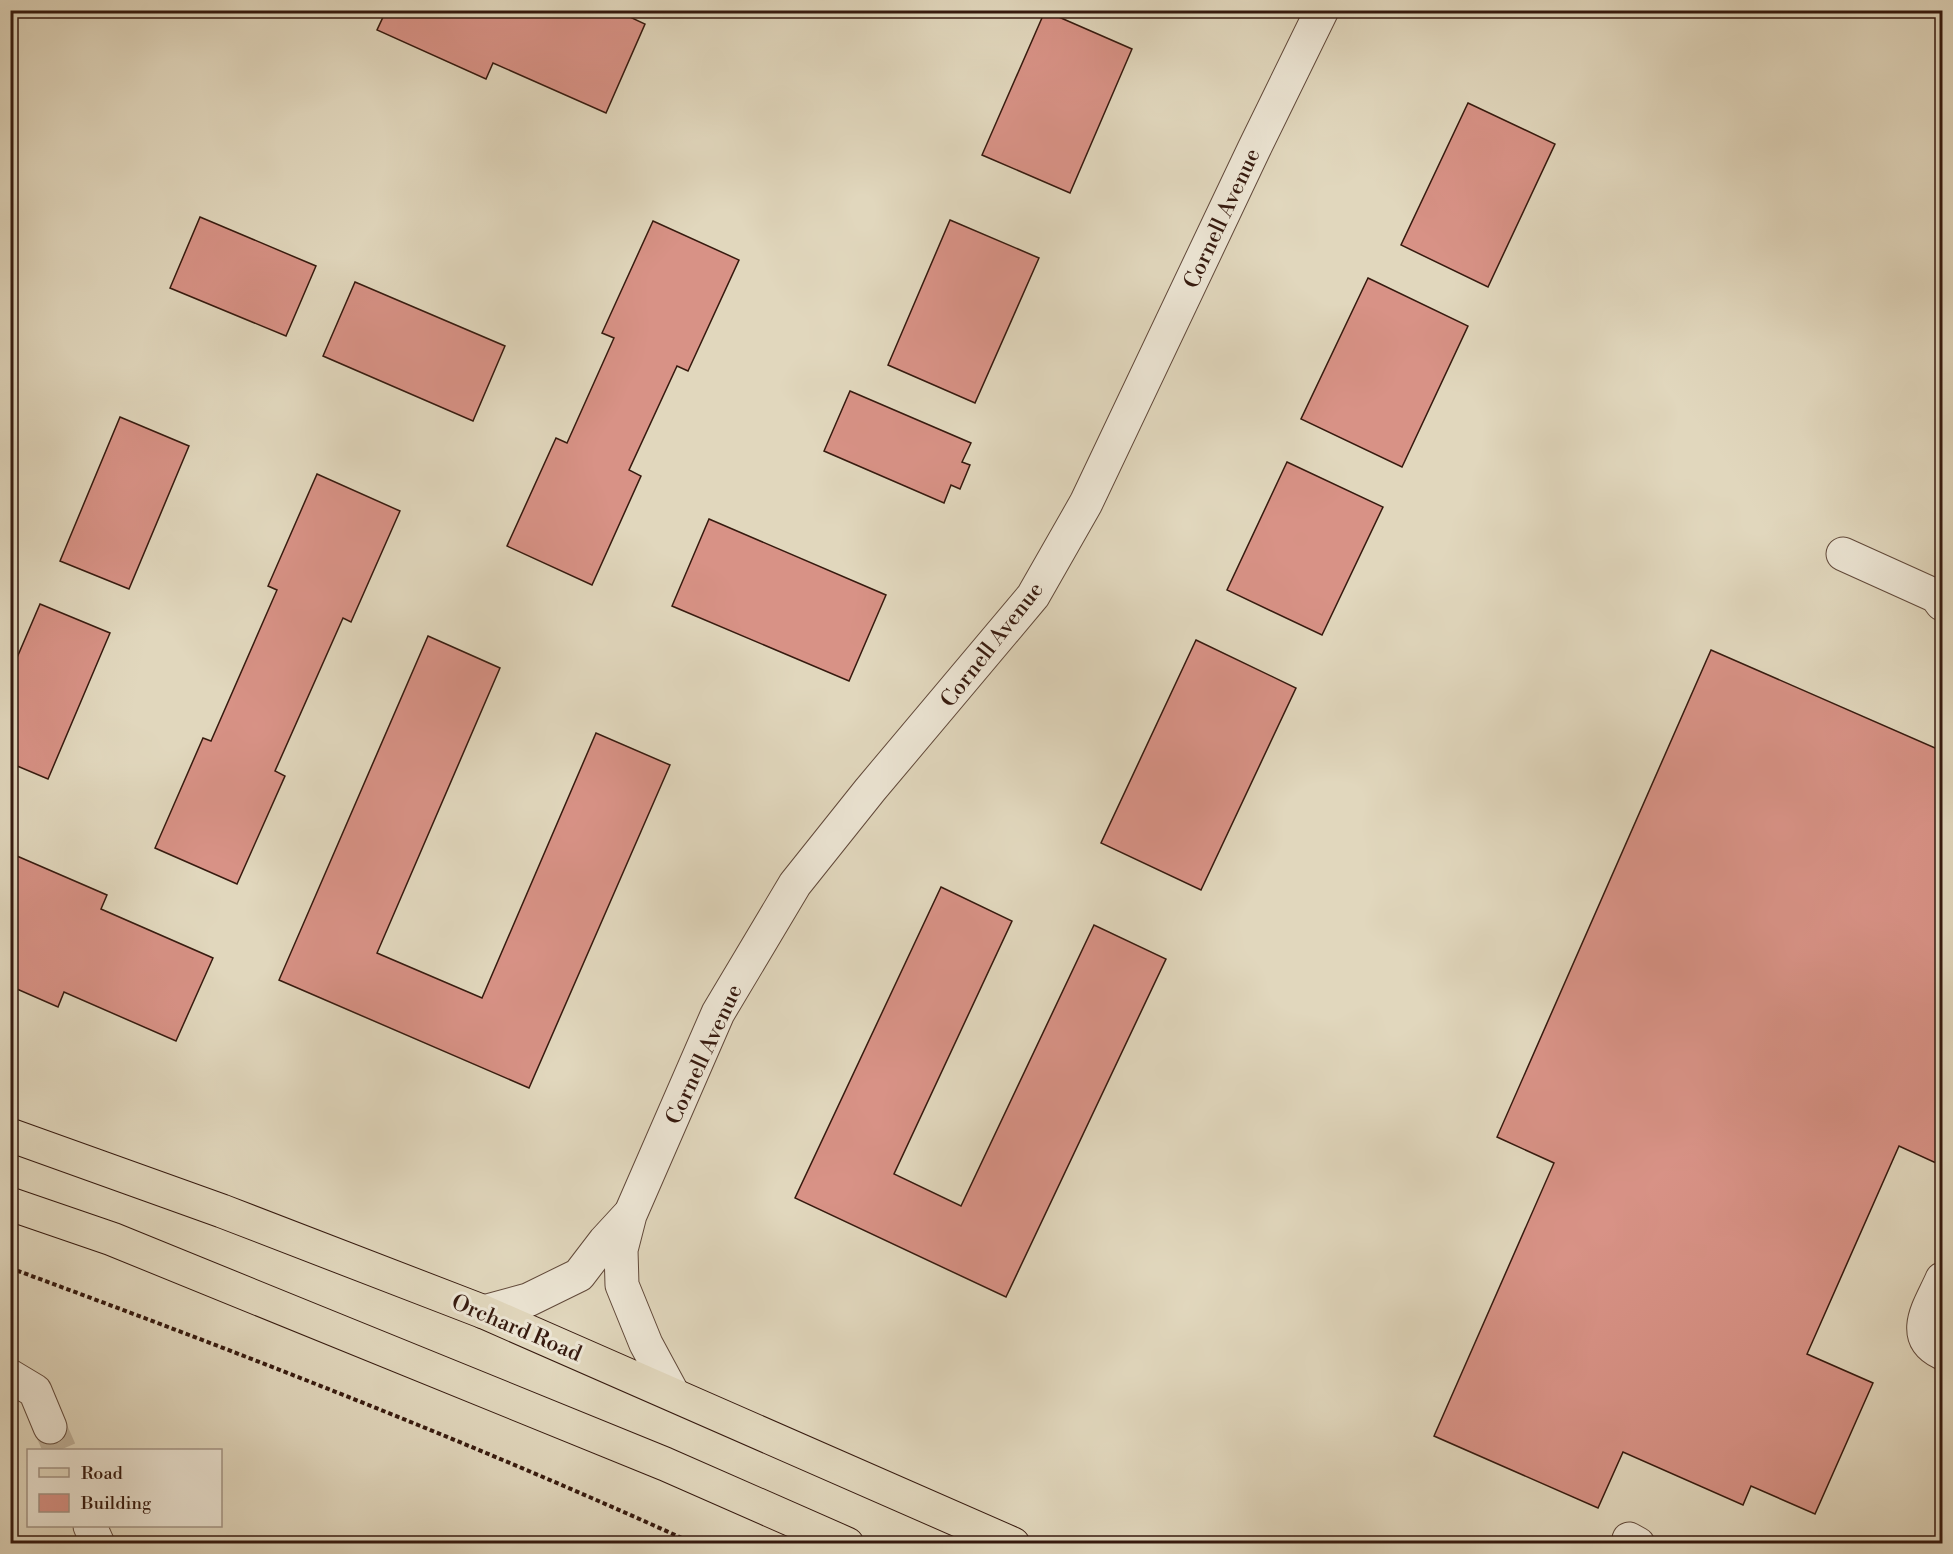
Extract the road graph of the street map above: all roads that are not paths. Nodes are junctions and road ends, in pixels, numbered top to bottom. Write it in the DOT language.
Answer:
graph roads {
  1 [pos="1322,10"];
  2 [pos="1844,554"];
  3 [pos="1942,604"];
  4 [pos="10,1135"];
  5 [pos="10,1204"];
  6 [pos="630,1215"];
  7 [pos="1942,1279"];
  8 [pos="484,1312"];
  9 [pos="1942,1353"];
  10 [pos="10,1376"];
  11 [pos="673,1394"];
  12 [pos="50,1427"];
  13 [pos="90,1527"];
  14 [pos="98,1544"];
  15 [pos="847,1544"];
  16 [pos="1013,1544"];
  1 -- 6 [label="street, Cornell Avenue"];
  2 -- 3 [label="street"];
  4 -- 8 [label="main road, Orchard Road"];
  5 -- 15 [label="main road"];
  6 -- 8 [label="street, Cornell Avenue"];
  6 -- 11 [label="street, Cornell Avenue"];
  7 -- 9 [label="street"];
  8 -- 11 [label="main road, Orchard Road"];
  10 -- 12 [label="street"];
  11 -- 16 [label="main road, Orchard Road"];
  13 -- 14 [label="street"];
}
